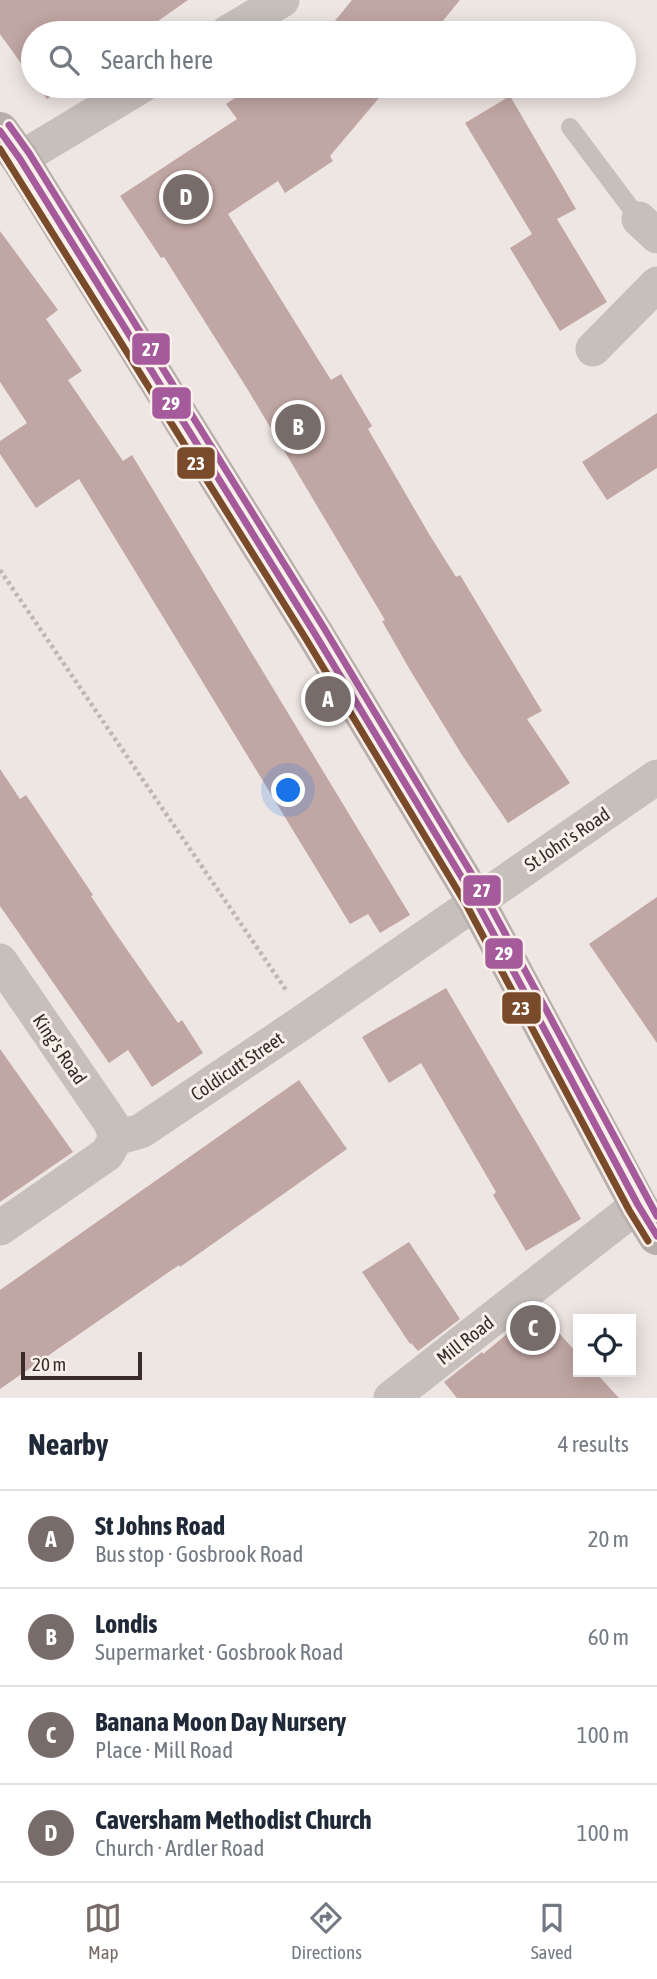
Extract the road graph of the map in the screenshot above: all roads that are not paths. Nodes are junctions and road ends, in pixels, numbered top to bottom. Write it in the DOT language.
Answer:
graph roads {
  1 [pos="282,0"];
  2 [pos="247,21"];
  3 [pos="114,98"];
  4 [pos="570,127"];
  5 [pos="10,145"];
  6 [pos="648,228"];
  7 [pos="657,284"];
  8 [pos="593,349"];
  9 [pos="657,777"];
  10 [pos="476,901"];
  11 [pos="0,961"];
  12 [pos="116,1138"];
  13 [pos="648,1221"];
  14 [pos="0,1228"];
  15 [pos="391,1398"];
  1 -- 2 [label="street"];
  3 -- 5 [label="street"];
  4 -- 6 [label="lane"];
  5 -- 10 [label="main road"];
  7 -- 8 [label="street"];
  9 -- 10 [label="street, St John's Road"];
  10 -- 12 [label="street, Coldicutt Street"];
  10 -- 13 [label="main road"];
  11 -- 12 [label="street, King's Road"];
  12 -- 14 [label="street, Coldicutt Street"];
  13 -- 15 [label="street, Mill Road"];
}
